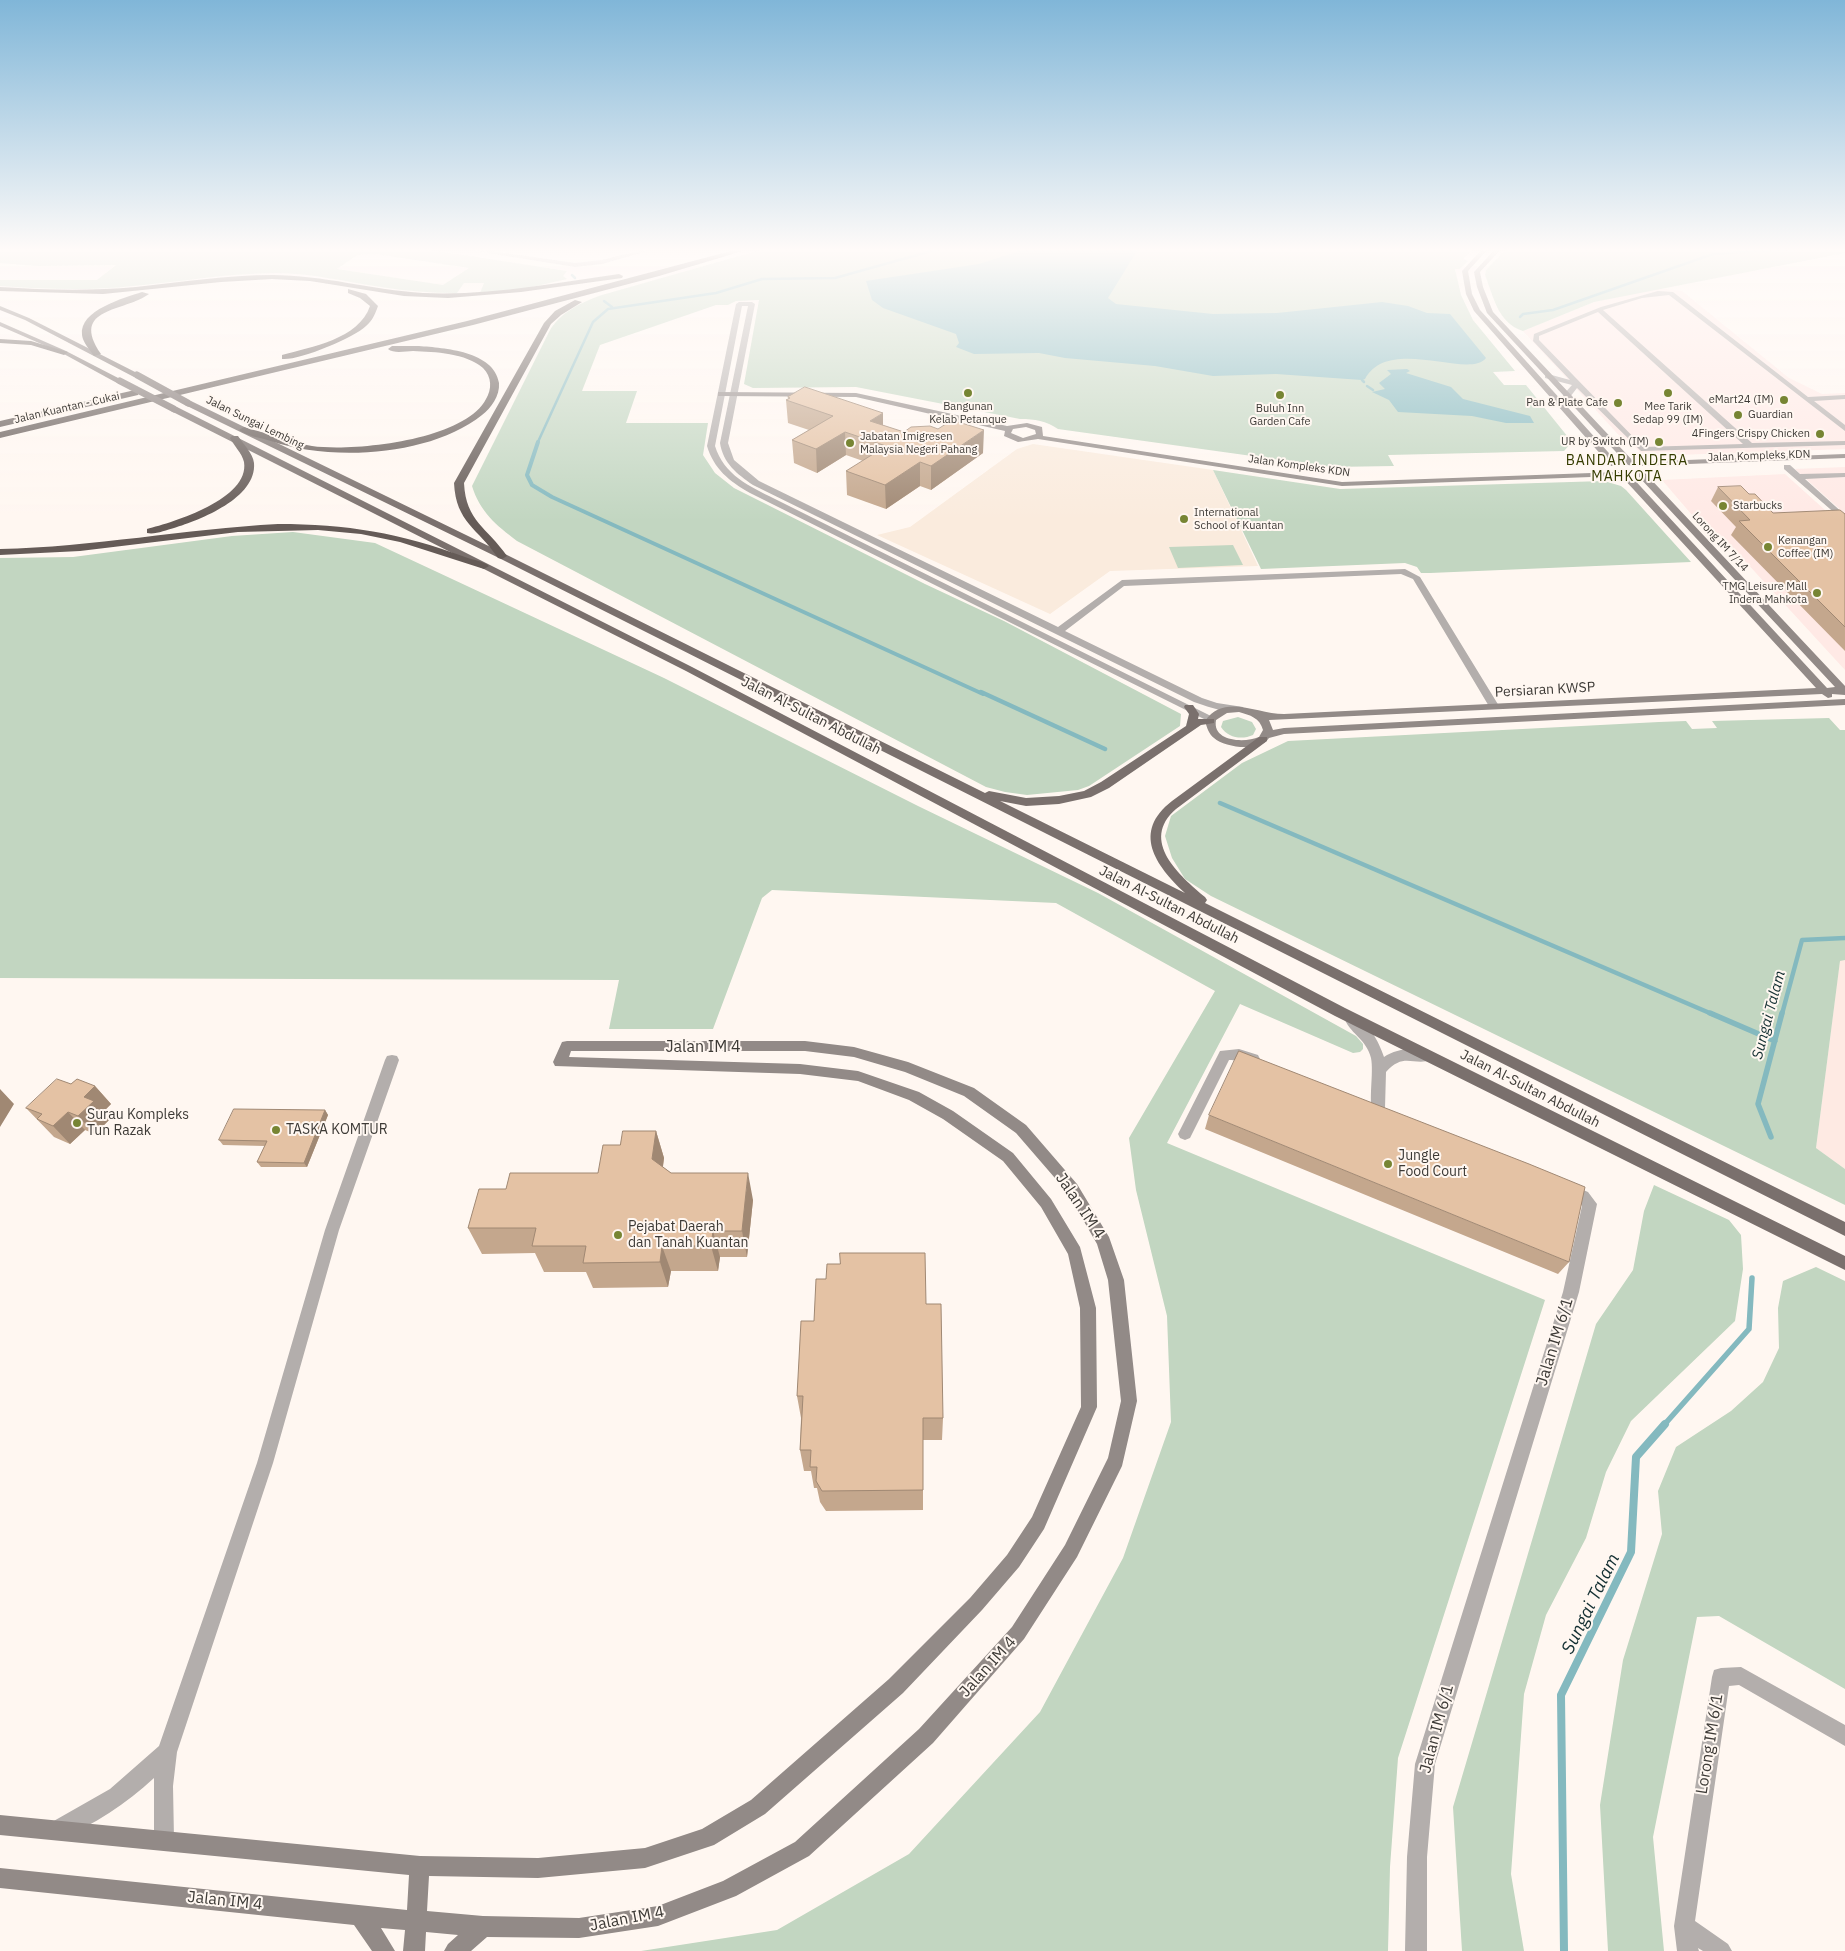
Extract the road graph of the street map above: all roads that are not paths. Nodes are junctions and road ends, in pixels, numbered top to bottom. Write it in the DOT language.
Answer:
graph roads {
  1 [pos="34,339"];
  2 [pos="67,339"];
  3 [pos="87,339"];
  4 [pos="337,339"];
  5 [pos="362,339"];
  6 [pos="397,339"];
  7 [pos="539,339"];
  8 [pos="732,339"];
  9 [pos="745,339"];
  10 [pos="1502,339"];
  11 [pos="1515,339"];
  12 [pos="1535,339"];
  13 [pos="1631,339"];
  14 [pos="1730,339"];
  15 [pos="0,341"];
  16 [pos="64,352"];
  17 [pos="97,354"];
  18 [pos="285,357"];
  19 [pos="325,358"];
  20 [pos="275,359"];
  21 [pos="1548,376"];
  22 [pos="171,384"];
  23 [pos="1577,384"];
  24 [pos="721,394"];
  25 [pos="735,394"];
  26 [pos="1567,395"];
  27 [pos="1845,398"];
  28 [pos="1807,399"];
  29 [pos="0,424"];
  30 [pos="1008,429"];
  31 [pos="1845,429"];
  32 [pos="244,430"];
  33 [pos="1039,434"];
  34 [pos="0,437"];
  35 [pos="235,438"];
  36 [pos="1845,442"];
  37 [pos="1750,446"];
  38 [pos="1845,456"];
  39 [pos="1633,464"];
  40 [pos="1845,464"];
  41 [pos="1613,465"];
  42 [pos="1787,467"];
  43 [pos="1643,473"];
  44 [pos="1623,475"];
  45 [pos="1845,475"];
  46 [pos="1798,477"];
  47 [pos="1341,480"];
  48 [pos="1845,519"];
  49 [pos="857,532"];
  50 [pos="846,538"];
  51 [pos="0,543"];
  52 [pos="0,552"];
  53 [pos="502,556"];
  54 [pos="484,566"];
  55 [pos="1044,624"];
  56 [pos="1035,630"];
  57 [pos="1059,631"];
  58 [pos="1824,691"];
  59 [pos="1844,691"];
  60 [pos="1840,702"];
  61 [pos="1515,705"];
  62 [pos="1494,706"];
  63 [pos="1189,707"];
  64 [pos="1243,710"];
  65 [pos="1523,718"];
  66 [pos="1211,720"];
  67 [pos="1190,728"];
  68 [pos="1265,737"];
  69 [pos="961,786"];
  70 [pos="1222,917"];
  71 [pos="1340,1012"];
  72 [pos="1432,1057"];
  73 [pos="392,1060"];
  74 [pos="1267,1064"];
  75 [pos="1380,1070"];
  76 [pos="1396,1115"];
  77 [pos="1185,1134"];
  78 [pos="1556,1184"];
  79 [pos="1845,1229"];
  80 [pos="1845,1262"];
  81 [pos="1845,1736"];
  82 [pos="167,1752"];
  83 [pos="0,1825"];
  84 [pos="57,1830"];
  85 [pos="164,1840"];
  86 [pos="420,1866"];
  87 [pos="0,1878"];
  88 [pos="358,1914"];
  89 [pos="416,1921"];
  90 [pos="483,1926"];
  91 [pos="1684,1926"];
  92 [pos="384,1951"];
  93 [pos="414,1951"];
  94 [pos="455,1951"];
  95 [pos="1416,1951"];
  96 [pos="1688,1951"];
  97 [pos="1721,1951"];
  1 -- 16 [label="main road, Jalan Sungai Lembing"];
  2 -- 17 [label="main road, Jalan Sungai Lembing"];
  3 -- 17 [label="highway"];
  4 -- 18 [label="highway"];
  5 -- 18 [label="highway"];
  6 -- 19 [label="highway, Jalan Kuantan - Cukai"];
  7 -- 53 [label="highway"];
  8 -- 24 [label="street"];
  9 -- 25 [label="street"];
  10 -- 41 [label="street, Lorong IM 7/14"];
  11 -- 21 [label="street, Lorong IM 7/14"];
  12 -- 23 [label="street"];
  13 -- 37 [label="street"];
  14 -- 28 [label="street"];
  15 -- 16 [label="highway"];
  16 -- 35 [label="main road, Jalan Sungai Lembing, bridge"];
  17 -- 32 [label="main road, Jalan Sungai Lembing, bridge"];
  18 -- 20 [label="highway"];
  19 -- 32 [label="highway"];
  19 -- 34 [label="highway, Jalan Kuantan - Cukai"];
  21 -- 23 [label="street"];
  21 -- 26 [label="street, Lorong IM 7/14"];
  22 -- 29 [label="highway, Jalan Kuantan - Cukai"];
  23 -- 26 [label="street"];
  23 -- 37 [label="street"];
  24 -- 25 [label="street"];
  24 -- 50 [label="street"];
  25 -- 30 [label="street"];
  25 -- 49 [label="street"];
  26 -- 39 [label="street, Lorong IM 7/14"];
  27 -- 28 [label="street"];
  28 -- 31 [label="street"];
  30 -- 33 [label="street"];
  30 -- 33 [label="street"];
  32 -- 53 [label="main road, Jalan Sungai Lembing"];
  33 -- 47 [label="street, Jalan Kompleks KDN"];
  35 -- 51 [label="highway"];
  35 -- 54 [label="main road, Jalan Sungai Lembing"];
  36 -- 37 [label="street"];
  38 -- 39 [label="street, Jalan Kompleks KDN"];
  39 -- 41 [label="street, Jalan Kompleks KDN"];
  39 -- 43 [label="street, Lorong IM 7/14"];
  40 -- 42 [label="street, Jalan Kompleks KDN"];
  41 -- 44 [label="street, Lorong IM 7/14"];
  41 -- 47 [label="street, Jalan Kompleks KDN"];
  42 -- 43 [label="street, Jalan Kompleks KDN"];
  42 -- 46 [label="street"];
  43 -- 44 [label="street, Jalan Kompleks KDN"];
  43 -- 59 [label="street, Lorong IM 7/14"];
  44 -- 47 [label="street, Jalan Kompleks KDN"];
  44 -- 58 [label="street, Lorong IM 7/14"];
  45 -- 46 [label="street"];
  46 -- 48 [label="street"];
  49 -- 50 [label="street"];
  49 -- 55 [label="street"];
  50 -- 56 [label="street"];
  52 -- 54 [label="highway"];
  53 -- 69 [label="main road, Jalan Al-Sultan Abdullah"];
  54 -- 71 [label="main road, Jalan Al-Sultan Abdullah"];
  55 -- 56 [label="street"];
  55 -- 57 [label="street"];
  56 -- 63 [label="street"];
  57 -- 62 [label="street"];
  57 -- 64 [label="street"];
  58 -- 59 [label="street, Persiaran KWSP"];
  58 -- 60 [label="street, Lorong IM 7/14"];
  58 -- 61 [label="street, Persiaran KWSP"];
  60 -- 65 [label="street, Persiaran KWSP"];
  61 -- 62 [label="street, Persiaran KWSP"];
  61 -- 65 [label="street"];
  62 -- 64 [label="street, Persiaran KWSP"];
  63 -- 66 [label="street"];
  63 -- 67 [label="main road"];
  64 -- 66 [label="street, Persiaran KWSP"];
  64 -- 68 [label="street"];
  65 -- 68 [label="street, Persiaran KWSP"];
  66 -- 67 [label="main road"];
  66 -- 68 [label="street, Persiaran KWSP"];
  67 -- 69 [label="main road"];
  68 -- 70 [label="main road"];
  69 -- 70 [label="main road, Jalan Al-Sultan Abdullah"];
  70 -- 79 [label="main road, Jalan Al-Sultan Abdullah"];
  71 -- 72 [label="main road, Jalan Al-Sultan Abdullah"];
  71 -- 75 [label="street"];
  72 -- 75 [label="street"];
  72 -- 80 [label="main road, Jalan Al-Sultan Abdullah"];
  73 -- 82 [label="street"];
  74 -- 77 [label="street"];
  75 -- 76 [label="street"];
  78 -- 95 [label="street, Jalan IM 6/1"];
  81 -- 91 [label="street, Lorong IM 6/1"];
  82 -- 84 [label="street"];
  82 -- 85 [label="street"];
  83 -- 84 [label="street, Jalan IM 4"];
  84 -- 85 [label="street, Jalan IM 4"];
  85 -- 86 [label="street, Jalan IM 4"];
  86 -- 89 [label="street"];
  86 -- 90 [label="street, Jalan IM 4"];
  87 -- 88 [label="street, Jalan IM 4"];
  88 -- 89 [label="street, Jalan IM 4"];
  88 -- 92 [label="street"];
  89 -- 90 [label="street, Jalan IM 4"];
  89 -- 93 [label="street"];
  90 -- 94 [label="street"];
  91 -- 96 [label="street, Lorong IM 6/1"];
  91 -- 97 [label="street"];
}
